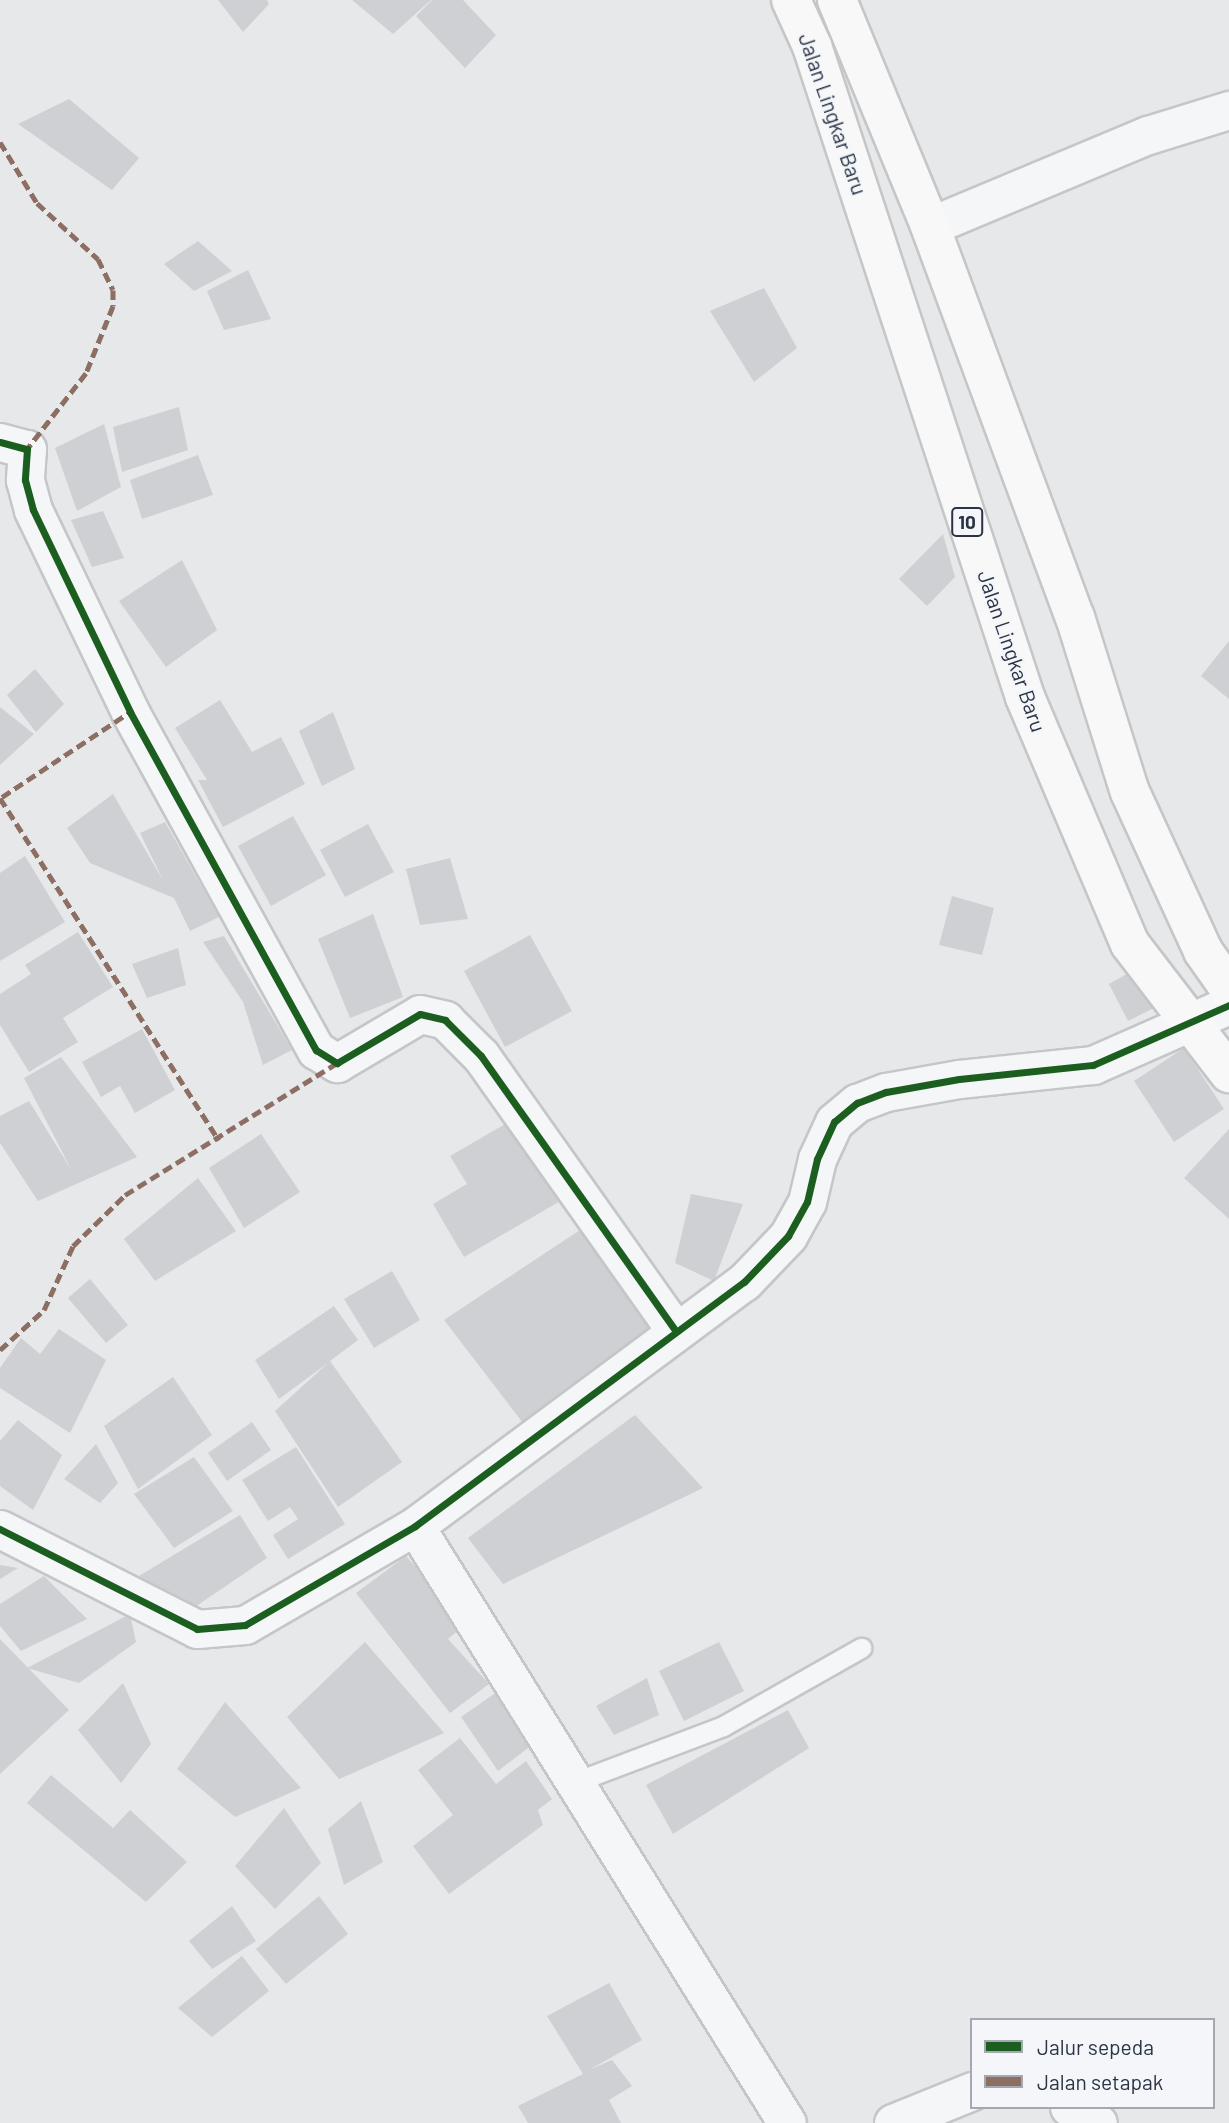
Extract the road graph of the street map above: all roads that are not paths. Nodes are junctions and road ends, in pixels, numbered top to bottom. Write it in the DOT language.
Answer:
graph roads {
  1 [pos="791,0"];
  2 [pos="837,0"];
  3 [pos="1229,110"];
  4 [pos="930,226"];
  5 [pos="0,442"];
  6 [pos="1229,988"];
  7 [pos="1229,1006"];
  8 [pos="1189,1023"];
  9 [pos="1229,1073"];
  10 [pos="676,1331"];
  11 [pos="415,1526"];
  12 [pos="0,1529"];
  13 [pos="862,1648"];
  14 [pos="575,1783"];
  15 [pos="970,2092"];
  16 [pos="1073,2109"];
  17 [pos="787,2123"];
  18 [pos="893,2123"];
  19 [pos="1098,2123"];
  1 -- 8 [label="highway, Jalan Lingkar Baru / 10"];
  2 -- 4 [label="highway, Jalan Lingkar Baru"];
  3 -- 4 [label="street"];
  4 -- 6 [label="highway, Jalan Lingkar Baru"];
  5 -- 10 [label="street"];
  7 -- 8 [label="street"];
  8 -- 9 [label="highway, Jalan Lingkar Baru / 10"];
  8 -- 10 [label="street"];
  10 -- 11 [label="street"];
  11 -- 12 [label="street"];
  11 -- 14 [label="street"];
  13 -- 14 [label="lane"];
  14 -- 17 [label="street"];
  15 -- 18 [label="street"];
  16 -- 19 [label="street"];
}
